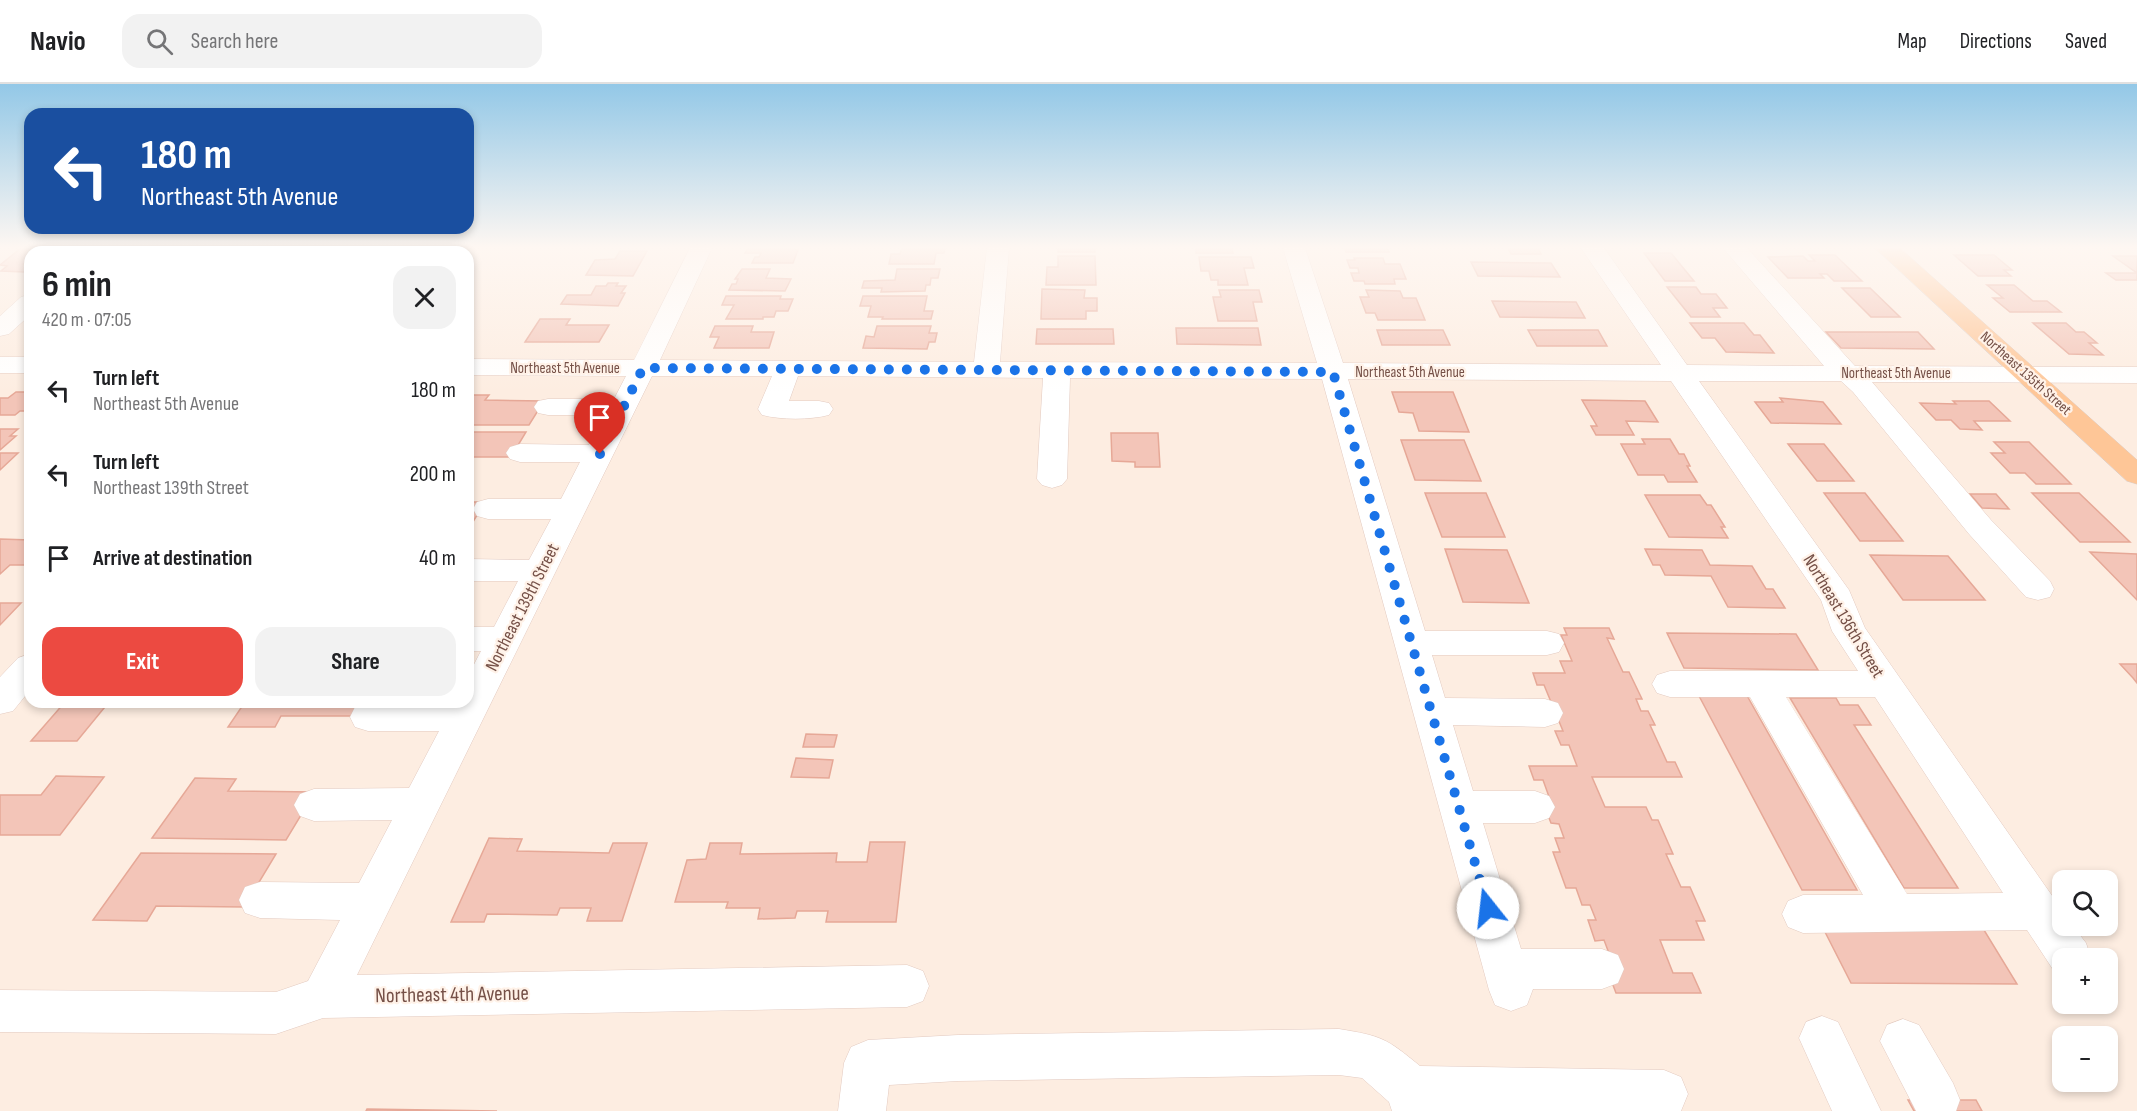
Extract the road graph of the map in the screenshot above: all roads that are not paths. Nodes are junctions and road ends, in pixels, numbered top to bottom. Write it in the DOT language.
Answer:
graph roads {
  1 [pos="678,296"];
  2 [pos="993,296"];
  3 [pos="1309,296"];
  4 [pos="1625,296"];
  5 [pos="1777,296"];
  6 [pos="1940,296"];
  7 [pos="24,307"];
  8 [pos="0,329"];
  9 [pos="0,365"];
  10 [pos="24,365"];
  11 [pos="474,367"];
  12 [pos="643,368"];
  13 [pos="788,368"];
  14 [pos="986,368"];
  15 [pos="1057,369"];
  16 [pos="1333,372"];
  17 [pos="1678,372"];
  18 [pos="1847,373"];
  19 [pos="2028,375"];
  20 [pos="2137,375"];
  21 [pos="548,407"];
  22 [pos="623,407"];
  23 [pos="819,409"];
  24 [pos="520,453"];
  25 [pos="600,454"];
  26 [pos="2137,475"];
  27 [pos="1053,478"];
  28 [pos="488,509"];
  29 [pos="571,509"];
  30 [pos="474,570"];
  31 [pos="540,571"];
  32 [pos="2038,589"];
  33 [pos="474,639"];
  34 [pos="505,639"];
  35 [pos="1411,643"];
  36 [pos="1547,644"];
  37 [pos="24,674"];
  38 [pos="1670,684"];
  39 [pos="1760,684"];
  40 [pos="1885,684"];
  41 [pos="474,699"];
  42 [pos="0,700"];
  43 [pos="470,708"];
  44 [pos="1431,711"];
  45 [pos="1545,713"];
  46 [pos="368,717"];
  47 [pos="465,717"];
  48 [pos="421,804"];
  49 [pos="314,805"];
  50 [pos="1458,807"];
  51 [pos="1535,807"];
  52 [pos="260,900"];
  53 [pos="372,902"];
  54 [pos="2038,911"];
  55 [pos="1896,913"];
  56 [pos="1803,914"];
  57 [pos="2064,948"];
  58 [pos="1602,969"];
  59 [pos="907,986"];
  60 [pos="324,997"];
  61 [pos="0,1011"];
  62 [pos="1822,1038"];
  63 [pos="1903,1041"];
  64 [pos="1664,1094"];
  65 [pos="1414,1100"];
  66 [pos="1936,1100"];
  67 [pos="862,1111"];
  68 [pos="1857,1111"];
  1 -- 12 [label="street, Northeast 139th Street"];
  2 -- 14 [label="street"];
  3 -- 16 [label="street"];
  4 -- 17 [label="street, Northeast 136th Street"];
  5 -- 18 [label="street"];
  6 -- 19 [label="main road, Northeast 135th Street"];
  7 -- 8 [label="street"];
  9 -- 10 [label="street"];
  11 -- 12 [label="street, Northeast 5th Avenue"];
  12 -- 13 [label="street, Northeast 5th Avenue"];
  12 -- 22 [label="street, Northeast 139th Street"];
  13 -- 14 [label="street, Northeast 5th Avenue"];
  13 -- 23 [label="street"];
  14 -- 15 [label="street, Northeast 5th Avenue"];
  15 -- 16 [label="street, Northeast 5th Avenue"];
  15 -- 27 [label="street"];
  16 -- 17 [label="street, Northeast 5th Avenue"];
  16 -- 35 [label="street"];
  17 -- 18 [label="street, Northeast 5th Avenue"];
  17 -- 40 [label="street, Northeast 136th Street"];
  18 -- 19 [label="street, Northeast 5th Avenue"];
  18 -- 32 [label="street"];
  19 -- 20 [label="street, Northeast 5th Avenue"];
  19 -- 26 [label="main road, Northeast 135th Street"];
  21 -- 22 [label="street"];
  22 -- 25 [label="street, Northeast 139th Street"];
  24 -- 25 [label="street"];
  25 -- 29 [label="street, Northeast 139th Street"];
  28 -- 29 [label="street"];
  29 -- 31 [label="street, Northeast 139th Street"];
  30 -- 31 [label="street"];
  31 -- 34 [label="street, Northeast 139th Street"];
  33 -- 34 [label="street"];
  34 -- 41 [label="street, Northeast 139th Street"];
  35 -- 36 [label="street"];
  35 -- 44 [label="street"];
  37 -- 42 [label="street"];
  38 -- 39 [label="street"];
  39 -- 40 [label="street"];
  39 -- 55 [label="street"];
  40 -- 54 [label="street, Northeast 136th Street"];
  43 -- 47 [label="street, Northeast 139th Street"];
  44 -- 45 [label="street"];
  44 -- 50 [label="street"];
  46 -- 47 [label="street"];
  47 -- 48 [label="street, Northeast 139th Street"];
  48 -- 49 [label="street"];
  48 -- 53 [label="street, Northeast 139th Street"];
  50 -- 51 [label="street"];
  50 -- 58 [label="street"];
  52 -- 53 [label="street"];
  53 -- 60 [label="street, Northeast 139th Street"];
  54 -- 55 [label="street"];
  54 -- 57 [label="street, Northeast 136th Street"];
  55 -- 56 [label="street"];
  59 -- 60 [label="street, Northeast 4th Avenue"];
  60 -- 61 [label="street, Northeast 4th Avenue"];
  62 -- 68 [label="street"];
  63 -- 66 [label="street"];
  64 -- 65 [label="street"];
  65 -- 67 [label="street"];
}
